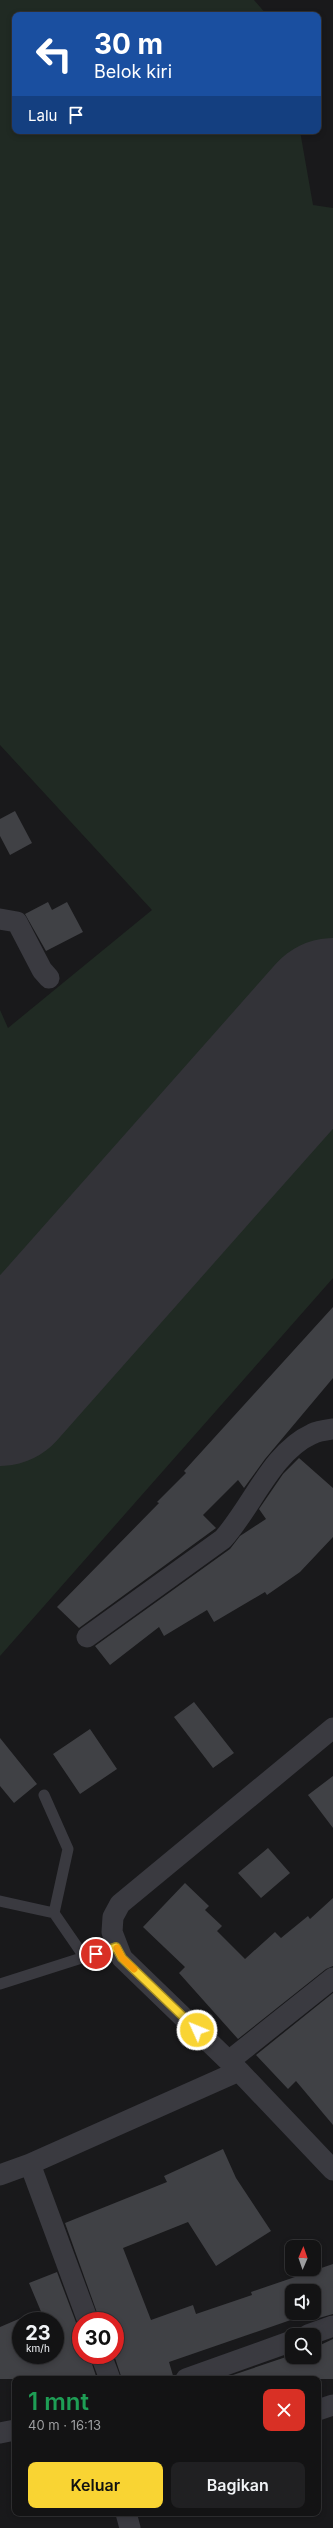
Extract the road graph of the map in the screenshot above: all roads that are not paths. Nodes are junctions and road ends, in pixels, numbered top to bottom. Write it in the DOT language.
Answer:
graph roads {
  1 [pos="0,919"];
  2 [pos="49,978"];
  3 [pos="333,1429"];
  4 [pos="87,1637"];
  5 [pos="333,1728"];
  6 [pos="44,1795"];
  7 [pos="0,1901"];
  8 [pos="54,1913"];
  9 [pos="116,1947"];
  10 [pos="85,1958"];
  11 [pos="333,1978"];
  12 [pos="0,1984"];
  13 [pos="234,2066"];
  14 [pos="330,2161"];
  15 [pos="30,2164"];
  16 [pos="0,2175"];
  17 [pos="85,2312"];
  18 [pos="333,2326"];
  19 [pos="321,2330"];
  20 [pos="285,2344"];
  21 [pos="104,2364"];
  22 [pos="109,2376"];
  23 [pos="194,2376"];
  24 [pos="333,2405"];
  25 [pos="321,2409"];
  26 [pos="12,2431"];
  27 [pos="0,2433"];
  28 [pos="127,2516"];
  29 [pos="130,2528"];
  1 -- 2 [label="street"];
  3 -- 4 [label="street"];
  5 -- 9 [label="street"];
  6 -- 8 [label="lane"];
  7 -- 8 [label="lane"];
  8 -- 10 [label="lane"];
  9 -- 10 [label="lane"];
  9 -- 13 [label="street"];
  10 -- 12 [label="lane"];
  11 -- 13 [label="street"];
  13 -- 14 [label="street"];
  13 -- 15 [label="street"];
  15 -- 16 [label="street"];
  15 -- 17 [label="street"];
  18 -- 19 [label="street"];
  20 -- 23 [label="street"];
  21 -- 22 [label="street"];
  24 -- 25 [label="street"];
  26 -- 27 [label="street"];
  28 -- 29 [label="street"];
}
